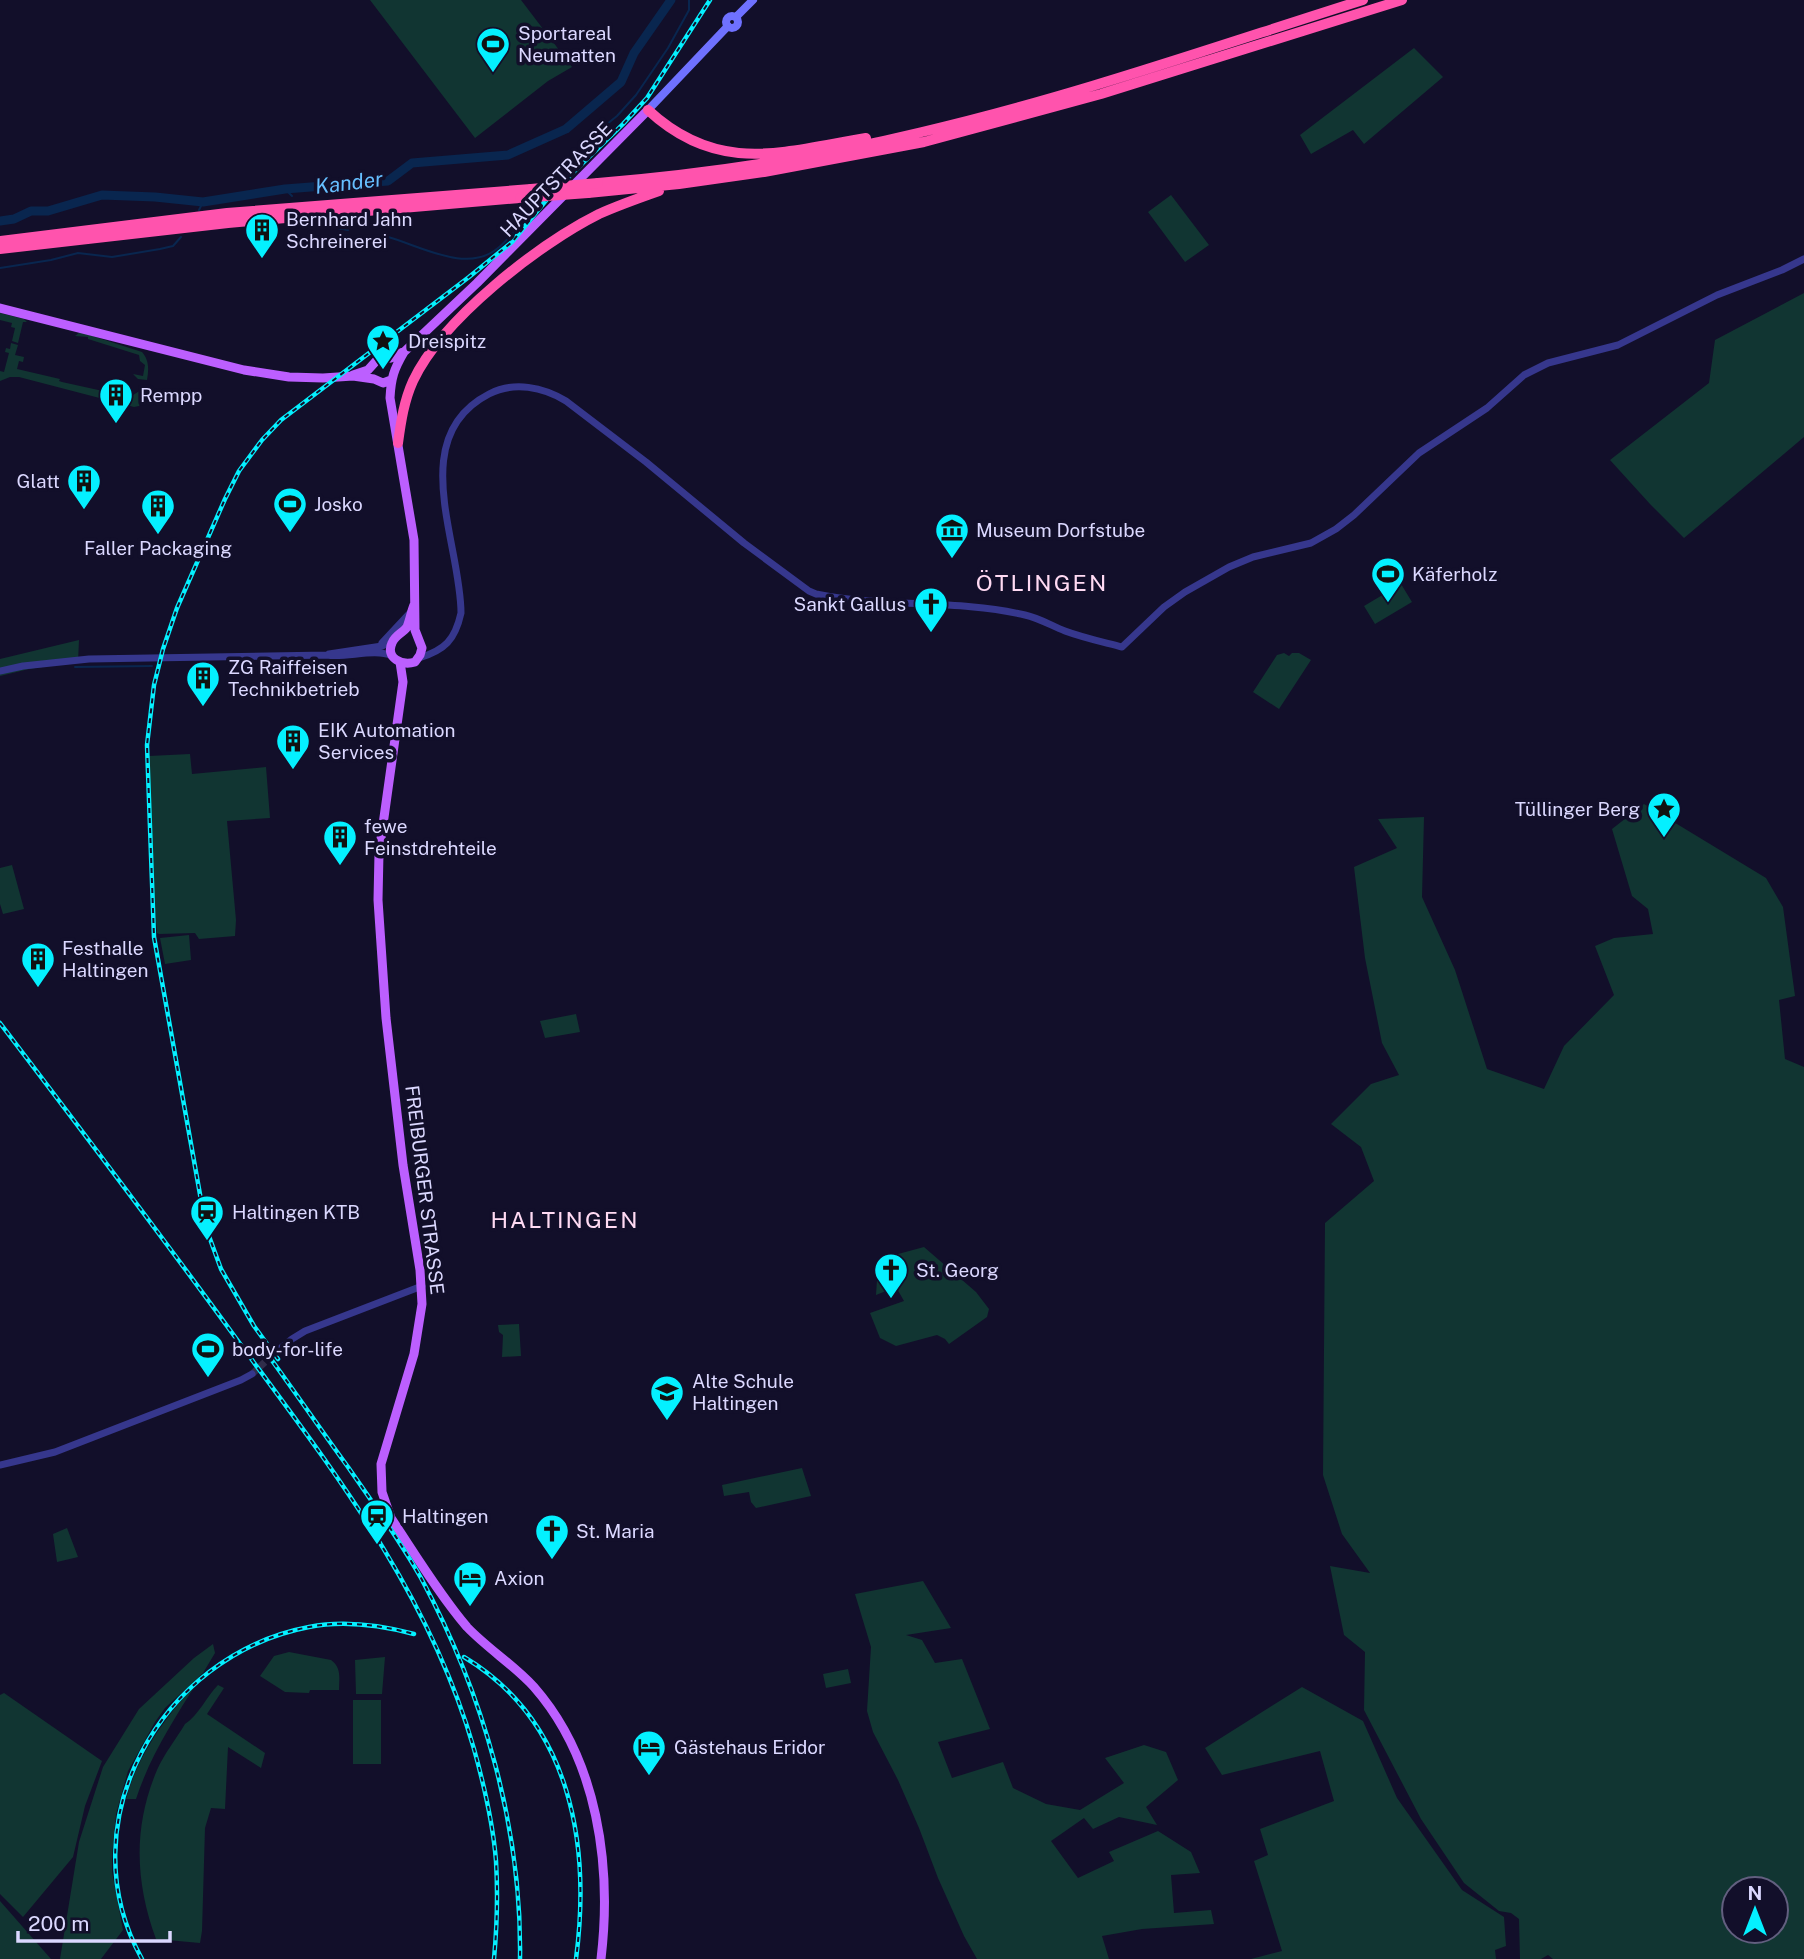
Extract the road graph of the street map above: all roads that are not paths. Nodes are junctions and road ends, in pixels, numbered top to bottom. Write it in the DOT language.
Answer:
graph roads {
  1 [pos="753,0"];
  2 [pos="1363,0"];
  3 [pos="1402,0"];
  4 [pos="648,110"];
  5 [pos="924,132"];
  6 [pos="678,184"];
  7 [pos="0,241"];
  8 [pos="0,249"];
  9 [pos="1804,259"];
  10 [pos="0,308"];
  11 [pos="404,352"];
  12 [pos="386,359"];
  13 [pos="372,366"];
  14 [pos="395,369"];
  15 [pos="353,376"];
  16 [pos="382,380"];
  17 [pos="398,443"];
  18 [pos="413,608"];
  19 [pos="396,637"];
  20 [pos="419,640"];
  21 [pos="375,646"];
  22 [pos="440,649"];
  23 [pos="327,655"];
  24 [pos="396,659"];
  25 [pos="415,660"];
  26 [pos="0,671"];
  27 [pos="403,682"];
  28 [pos="422,1286"];
  29 [pos="276,1352"];
  30 [pos="252,1374"];
  31 [pos="0,1465"];
  32 [pos="601,1959"];
  1 -- 4 [label="main road, HAUPTSTRASSE"];
  2 -- 5 [label="highway"];
  3 -- 6 [label="highway"];
  4 -- 5 [label="highway"];
  4 -- 11 [label="main road, HAUPTSTRASSE"];
  5 -- 7 [label="highway, bridge"];
  6 -- 8 [label="highway, bridge"];
  6 -- 17 [label="highway"];
  9 -- 22 [label="street"];
  10 -- 15 [label="main road, HAUPTSTRASSE"];
  11 -- 12 [label="main road, HAUPTSTRASSE"];
  11 -- 14 [label="main road, HAUPTSTRASSE"];
  12 -- 13 [label="main road, HAUPTSTRASSE"];
  12 -- 14 [label="main road"];
  13 -- 15 [label="main road, HAUPTSTRASSE"];
  13 -- 16 [label="main road"];
  14 -- 16 [label="main road, HAUPTSTRASSE"];
  15 -- 16 [label="main road, HAUPTSTRASSE"];
  16 -- 17 [label="main road"];
  17 -- 18 [label="main road"];
  18 -- 19 [label="main road"];
  18 -- 20 [label="main road"];
  18 -- 21 [label="street"];
  19 -- 20 [label="main road"];
  19 -- 21 [label="street"];
  19 -- 24 [label="main road"];
  20 -- 22 [label="street"];
  20 -- 25 [label="main road"];
  21 -- 23 [label="street"];
  22 -- 25 [label="street"];
  23 -- 24 [label="street"];
  23 -- 26 [label="street"];
  24 -- 25 [label="main road"];
  24 -- 27 [label="main road, FREIBURGER STRASSE"];
  25 -- 27 [label="main road, FREIBURGER STRASSE"];
  27 -- 28 [label="main road, FREIBURGER STRASSE"];
  28 -- 29 [label="street"];
  28 -- 32 [label="main road, FREIBURGER STRASSE"];
  30 -- 31 [label="street"];
}
